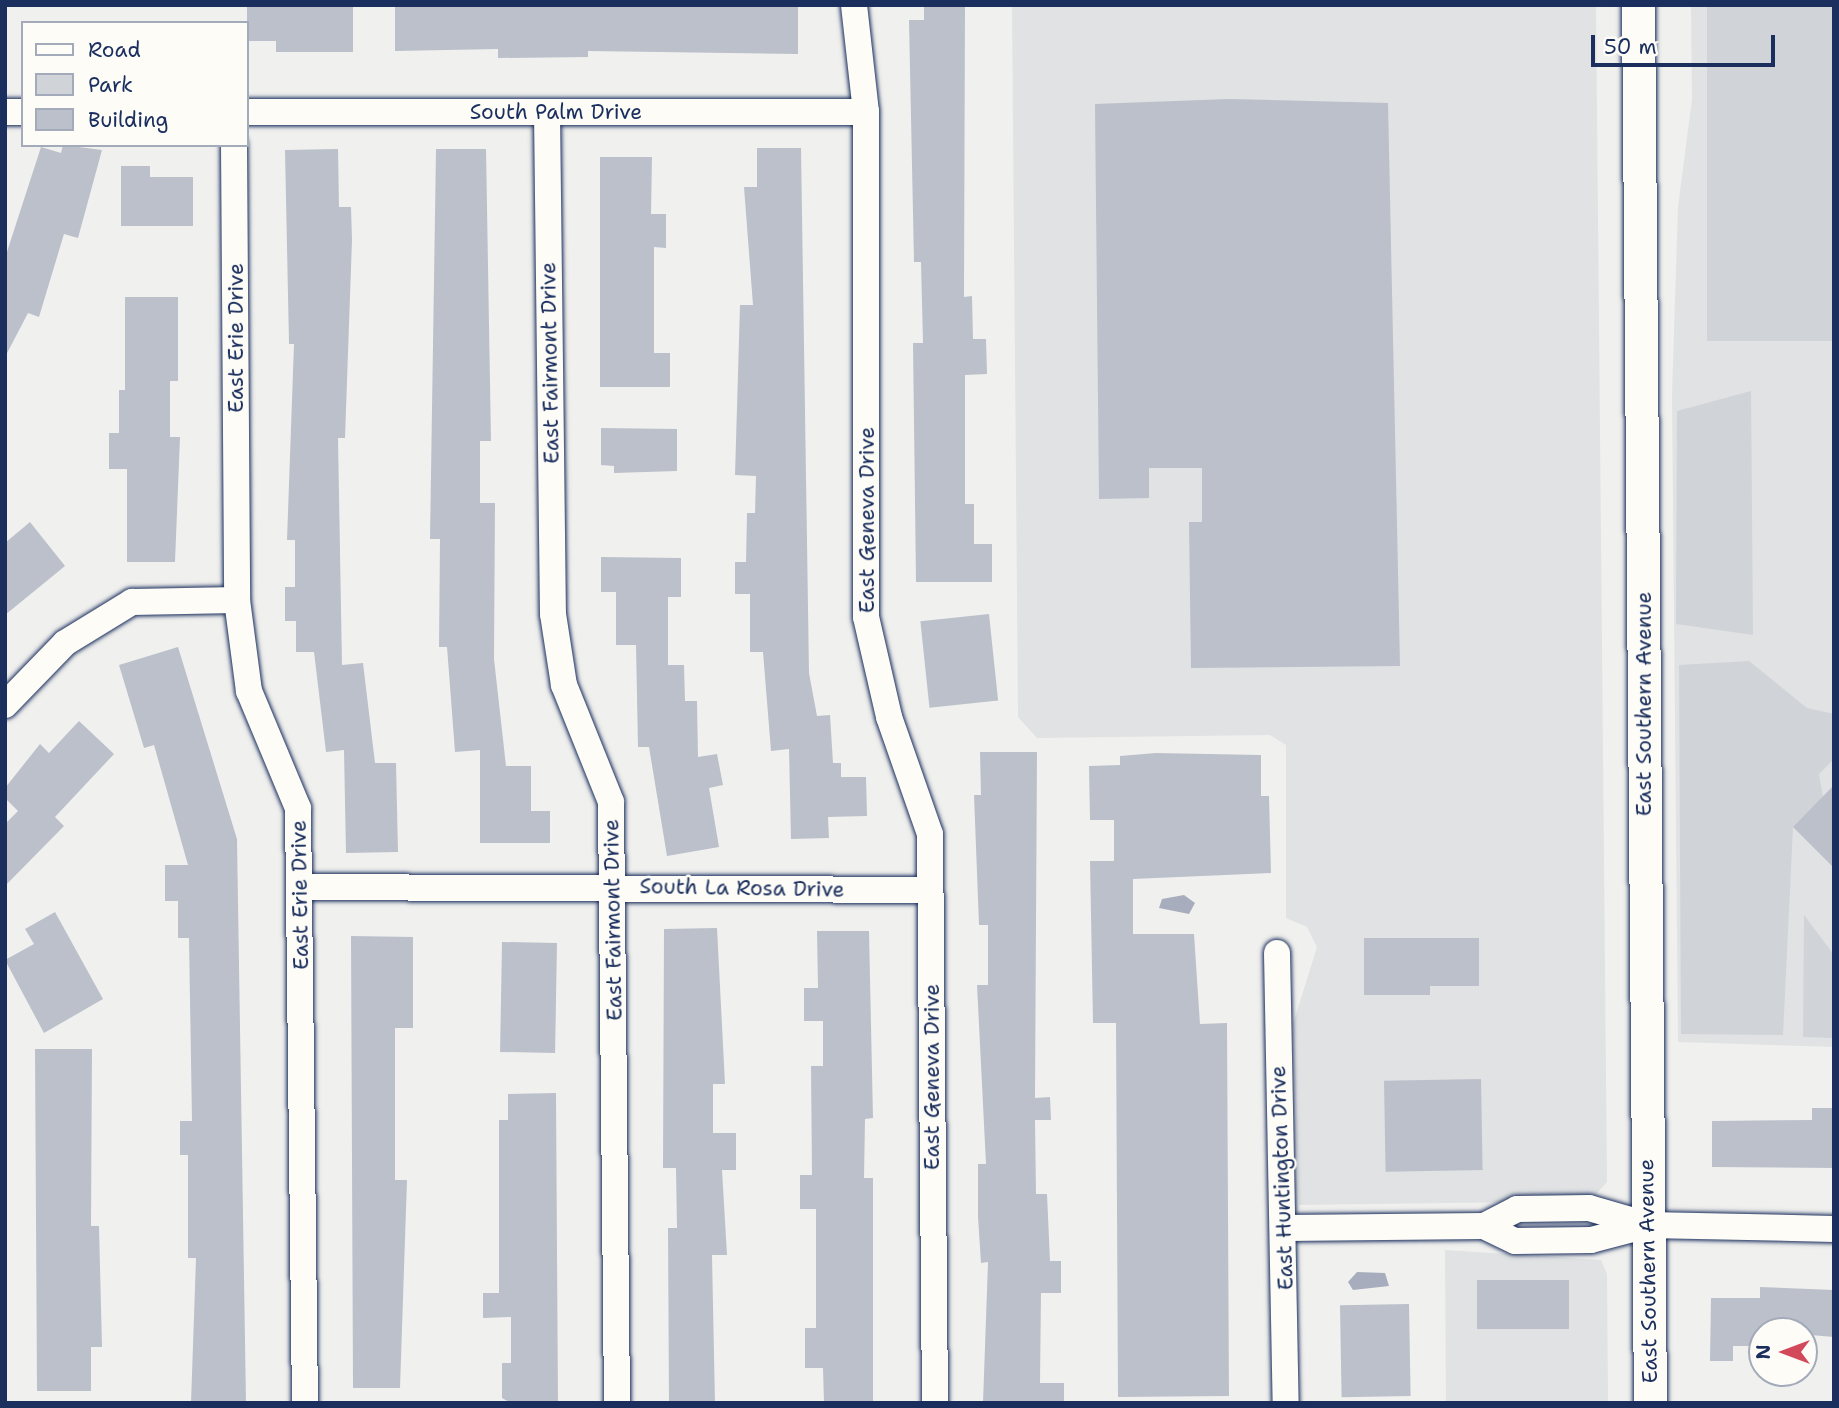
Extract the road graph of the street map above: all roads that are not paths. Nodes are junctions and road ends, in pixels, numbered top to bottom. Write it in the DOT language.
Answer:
graph roads {
  1 [pos="854,5"];
  2 [pos="1638,5"];
  3 [pos="248,112"];
  4 [pos="547,112"];
  5 [pos="866,112"];
  6 [pos="234,147"];
  7 [pos="237,600"];
  8 [pos="5,705"];
  9 [pos="302,887"];
  10 [pos="614,887"];
  11 [pos="930,890"];
  12 [pos="1277,953"];
  13 [pos="1648,1225"];
  14 [pos="1286,1228"];
  15 [pos="1834,1229"];
  16 [pos="305,1403"];
  17 [pos="617,1403"];
  18 [pos="935,1403"];
  19 [pos="1286,1403"];
  20 [pos="1650,1403"];
  1 -- 5 [label="street, East Geneva Drive"];
  2 -- 13 [label="main road, East Southern Avenue"];
  3 -- 4 [label="street, South Palm Drive"];
  4 -- 5 [label="street, South Palm Drive"];
  4 -- 10 [label="street, East Fairmont Drive"];
  5 -- 11 [label="street, East Geneva Drive"];
  6 -- 7 [label="street, East Erie Drive"];
  7 -- 8 [label="street"];
  7 -- 9 [label="street, East Erie Drive"];
  9 -- 10 [label="street, South La Rosa Drive"];
  9 -- 16 [label="street, East Erie Drive"];
  10 -- 11 [label="street, South La Rosa Drive"];
  10 -- 17 [label="street, East Fairmont Drive"];
  11 -- 18 [label="street, East Geneva Drive"];
  12 -- 14 [label="street, East Huntington Drive"];
  13 -- 14 [label="street"];
  13 -- 15 [label="street"];
  13 -- 20 [label="main road, East Southern Avenue"];
  14 -- 19 [label="street, East Huntington Drive"];
}
